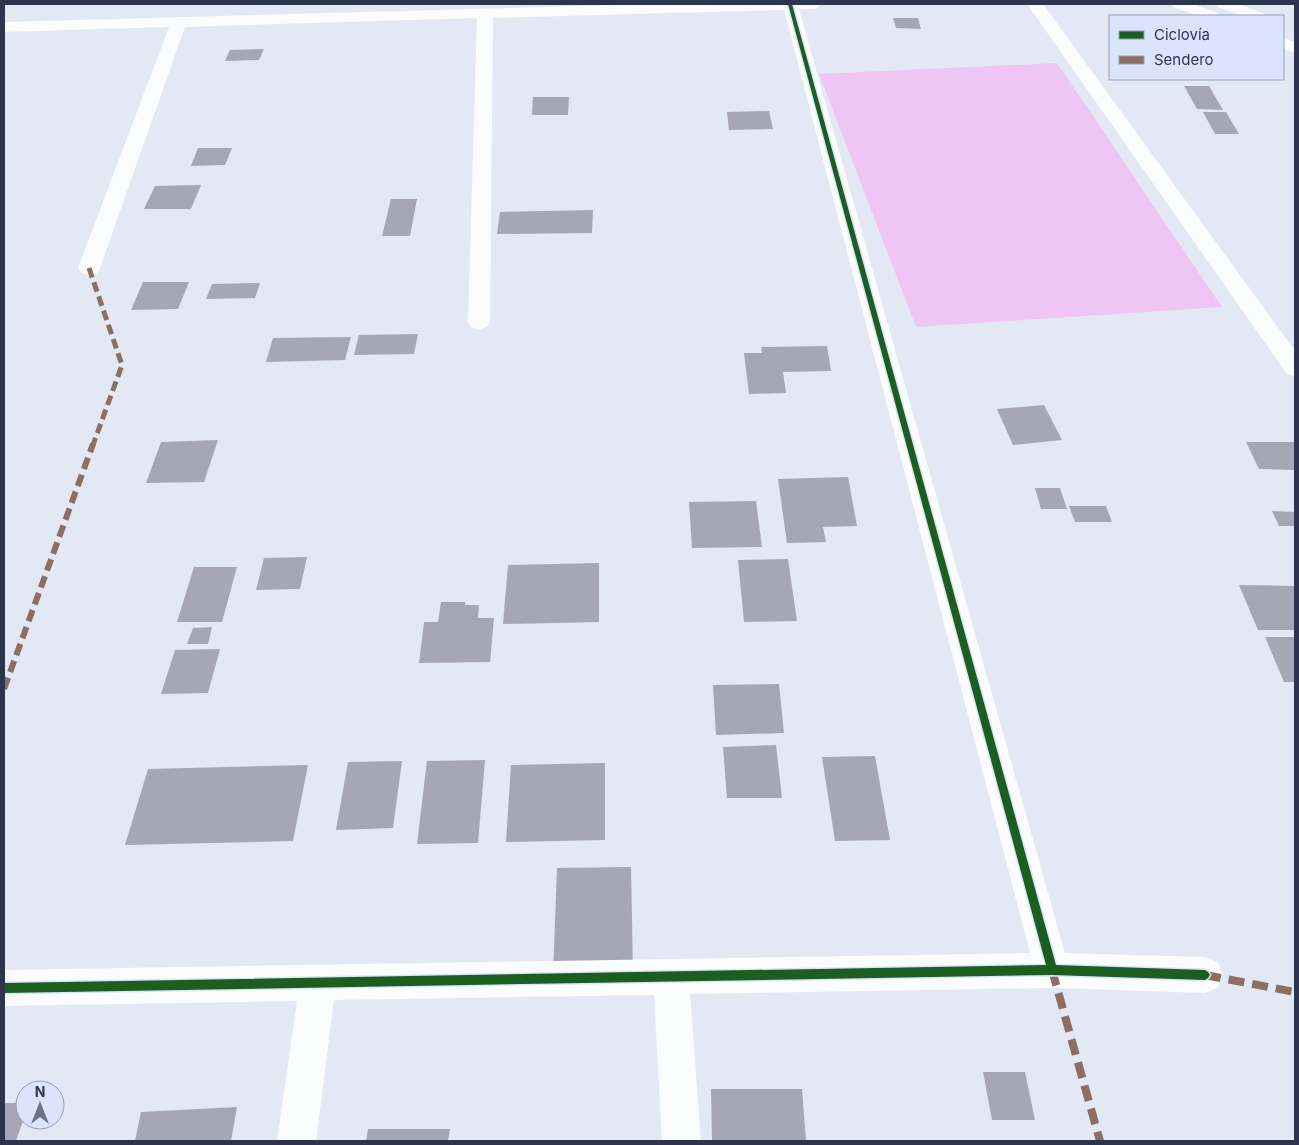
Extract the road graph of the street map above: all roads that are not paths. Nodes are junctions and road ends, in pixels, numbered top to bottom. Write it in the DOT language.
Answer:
graph roads {
  1 [pos="790,4"];
  2 [pos="815,4"];
  3 [pos="1035,4"];
  4 [pos="1179,4"];
  5 [pos="1224,4"];
  6 [pos="485,13"];
  7 [pos="1209,15"];
  8 [pos="1254,15"];
  9 [pos="179,22"];
  10 [pos="4,27"];
  11 [pos="89,268"];
  12 [pos="479,322"];
  13 [pos="1295,368"];
  14 [pos="1052,970"];
  15 [pos="1205,975"];
  16 [pos="671,978"];
  17 [pos="318,984"];
  18 [pos="4,988"];
  19 [pos="296,1141"];
  20 [pos="682,1141"];
  1 -- 2 [label="main road"];
  1 -- 6 [label="main road"];
  1 -- 14 [label="main road"];
  3 -- 13 [label="main road"];
  4 -- 7 [label="main road"];
  5 -- 8 [label="main road"];
  6 -- 9 [label="main road"];
  6 -- 12 [label="main road"];
  9 -- 10 [label="main road"];
  9 -- 11 [label="main road"];
  14 -- 15 [label="main road"];
  14 -- 16 [label="main road"];
  16 -- 17 [label="main road"];
  16 -- 20 [label="main road"];
  17 -- 18 [label="main road"];
  17 -- 19 [label="main road"];
}
